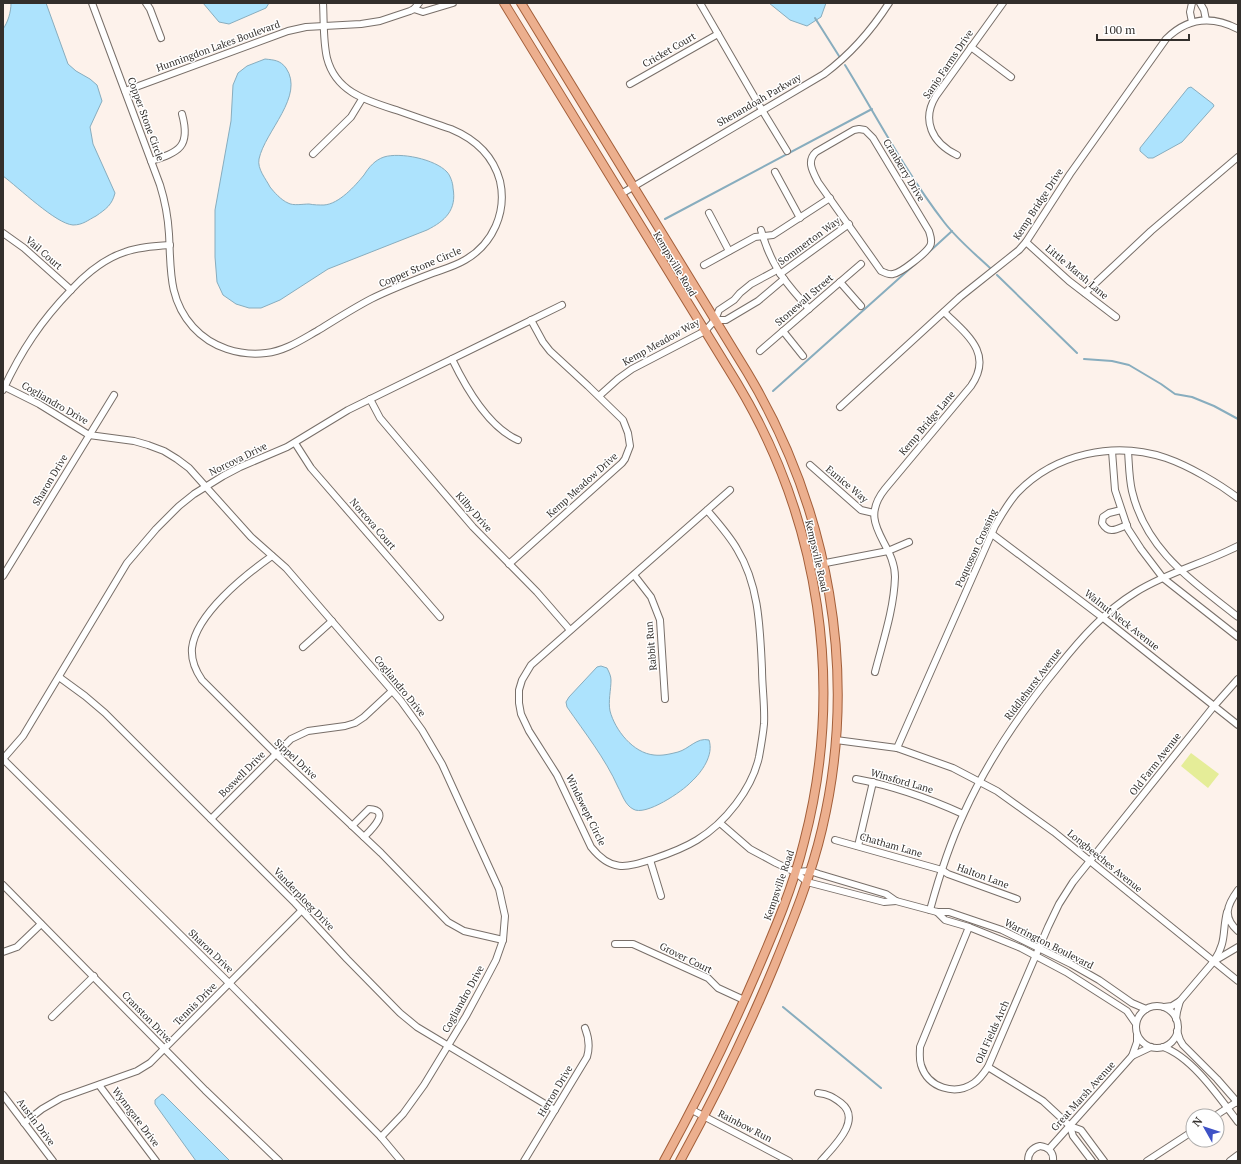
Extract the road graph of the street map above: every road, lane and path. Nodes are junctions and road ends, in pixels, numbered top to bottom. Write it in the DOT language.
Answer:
graph roads {
  1 [pos="92,3"];
  2 [pos="146,3"];
  3 [pos="323,3"];
  4 [pos="410,3"];
  5 [pos="419,3"];
  6 [pos="452,3"];
  7 [pos="504,3"];
  8 [pos="521,3"];
  9 [pos="700,3"];
  10 [pos="889,3"];
  11 [pos="1003,3"];
  12 [pos="1192,3"];
  13 [pos="1200,3"];
  14 [pos="414,9"];
  15 [pos="1206,20"];
  16 [pos="1192,22"];
  17 [pos="324,26"];
  18 [pos="1238,29"];
  19 [pos="718,34"];
  20 [pos="161,38"];
  21 [pos="971,47"];
  22 [pos="1011,77"];
  23 [pos="630,84"];
  24 [pos="125,91"];
  25 [pos="362,99"];
  26 [pos="762,110"];
  27 [pos="182,114"];
  28 [pos="787,151"];
  29 [pos="313,154"];
  30 [pos="957,154"];
  31 [pos="1238,157"];
  32 [pos="151,161"];
  33 [pos="775,172"];
  34 [pos="633,186"];
  35 [pos="621,194"];
  36 [pos="830,198"];
  37 [pos="709,213"];
  38 [pos="800,218"];
  39 [pos="849,224"];
  40 [pos="3,233"];
  41 [pos="762,233"];
  42 [pos="1026,242"];
  43 [pos="170,245"];
  44 [pos="729,251"];
  45 [pos="861,264"];
  46 [pos="704,265"];
  47 [pos="781,275"];
  48 [pos="840,282"];
  49 [pos="71,290"];
  50 [pos="1085,293"];
  51 [pos="562,305"];
  52 [pos="861,306"];
  53 [pos="809,309"];
  54 [pos="944,312"];
  55 [pos="1116,317"];
  56 [pos="531,320"];
  57 [pos="714,320"];
  58 [pos="705,331"];
  59 [pos="783,331"];
  60 [pos="760,351"];
  61 [pos="803,356"];
  62 [pos="452,359"];
  63 [pos="4,387"];
  64 [pos="114,395"];
  65 [pos="599,396"];
  66 [pos="370,399"];
  67 [pos="840,407"];
  68 [pos="89,435"];
  69 [pos="518,440"];
  70 [pos="295,443"];
  71 [pos="1112,451"];
  72 [pos="1128,451"];
  73 [pos="810,465"];
  74 [pos="206,486"];
  75 [pos="730,490"];
  76 [pos="1238,498"];
  77 [pos="707,510"];
  78 [pos="1121,510"];
  79 [pos="874,513"];
  80 [pos="1126,525"];
  81 [pos="992,534"];
  82 [pos="909,542"];
  83 [pos="1238,546"];
  84 [pos="888,551"];
  85 [pos="272,556"];
  86 [pos="509,564"];
  87 [pos="824,564"];
  88 [pos="810,566"];
  89 [pos="1180,571"];
  90 [pos="634,575"];
  91 [pos="3,576"];
  92 [pos="1163,578"];
  93 [pos="440,617"];
  94 [pos="1102,617"];
  95 [pos="1238,617"];
  96 [pos="332,621"];
  97 [pos="570,630"];
  98 [pos="1238,637"];
  99 [pos="302,647"];
  100 [pos="875,672"];
  101 [pos="59,677"];
  102 [pos="1238,679"];
  103 [pos="392,691"];
  104 [pos="665,699"];
  105 [pos="1214,706"];
  106 [pos="1238,725"];
  107 [pos="836,740"];
  108 [pos="897,748"];
  109 [pos="276,754"];
  110 [pos="3,759"];
  111 [pos="856,779"];
  112 [pos="980,781"];
  113 [pos="873,782"];
  114 [pos="963,814"];
  115 [pos="211,819"];
  116 [pos="720,823"];
  117 [pos="352,826"];
  118 [pos="364,837"];
  119 [pos="835,840"];
  120 [pos="858,846"];
  121 [pos="650,860"];
  122 [pos="1088,861"];
  123 [pos="942,870"];
  124 [pos="810,871"];
  125 [pos="796,872"];
  126 [pos="807,882"];
  127 [pos="3,885"];
  128 [pos="1238,890"];
  129 [pos="661,896"];
  130 [pos="1017,899"];
  131 [pos="896,901"];
  132 [pos="302,910"];
  133 [pos="930,910"];
  134 [pos="937,912"];
  135 [pos="1227,912"];
  136 [pos="42,924"];
  137 [pos="969,927"];
  138 [pos="1238,931"];
  139 [pos="503,940"];
  140 [pos="616,944"];
  141 [pos="1238,947"];
  142 [pos="1040,948"];
  143 [pos="3,952"];
  144 [pos="1036,956"];
  145 [pos="1214,961"];
  146 [pos="94,976"];
  147 [pos="1238,981"];
  148 [pos="230,984"];
  149 [pos="744,1000"];
  150 [pos="1180,1001"];
  151 [pos="1164,1007"];
  152 [pos="1146,1009"];
  153 [pos="52,1017"];
  154 [pos="1176,1019"];
  155 [pos="1136,1024"];
  156 [pos="585,1028"];
  157 [pos="1177,1031"];
  158 [pos="1137,1034"];
  159 [pos="448,1046"];
  160 [pos="1151,1047"];
  161 [pos="1163,1047"];
  162 [pos="165,1049"];
  163 [pos="1132,1056"];
  164 [pos="988,1067"];
  165 [pos="99,1085"];
  166 [pos="818,1093"];
  167 [pos="3,1095"];
  168 [pos="1238,1102"];
  169 [pos="1227,1108"];
  170 [pos="555,1110"];
  171 [pos="692,1110"];
  172 [pos="704,1116"];
  173 [pos="1238,1122"];
  174 [pos="24,1123"];
  175 [pos="1070,1126"];
  176 [pos="1185,1135"];
  177 [pos="381,1137"];
  178 [pos="1049,1149"];
  179 [pos="1238,1155"];
  180 [pos="53,1161"];
  181 [pos="156,1161"];
  182 [pos="279,1161"];
  183 [pos="401,1161"];
  184 [pos="524,1161"];
  185 [pos="664,1161"];
  186 [pos="680,1161"];
  187 [pos="789,1161"];
  188 [pos="821,1161"];
  189 [pos="1028,1161"];
  190 [pos="1054,1161"];
  191 [pos="1092,1161"];
  192 [pos="1104,1161"];
  193 [pos="1147,1161"];
  194 [pos="1230,1161"];
  1 -- 24 [label="street, Copper Stone Circle"];
  2 -- 20 [label="street"];
  3 -- 17 [label="street, Copper Stone Circle"];
  4 -- 14 [label="street"];
  5 -- 14 [label="street, Hunningdon Lakes Boulevard"];
  6 -- 14 [label="street, Hunningdon Lakes Boulevard"];
  7 -- 35 [label="main road, Kempsville Road"];
  8 -- 34 [label="main road, Kempsville Road"];
  9 -- 19 [label="street"];
  10 -- 26 [label="street, Shenandoah Parkway"];
  11 -- 21 [label="street, Sanjo Farms Drive"];
  12 -- 16 [label="street"];
  13 -- 15 [label="street"];
  14 -- 17 [label="street, Hunningdon Lakes Boulevard"];
  15 -- 16 [label="street, Kemp Bridge Drive"];
  15 -- 18 [label="street, Kemp Bridge Drive"];
  16 -- 42 [label="street, Kemp Bridge Drive"];
  17 -- 24 [label="street, Hunningdon Lakes Boulevard"];
  17 -- 25 [label="street, Copper Stone Circle"];
  19 -- 23 [label="street, Cricket Court"];
  19 -- 26 [label="street"];
  21 -- 22 [label="street"];
  21 -- 30 [label="street, Sanjo Farms Drive"];
  24 -- 32 [label="street, Copper Stone Circle"];
  25 -- 29 [label="street"];
  25 -- 43 [label="street, Copper Stone Circle"];
  26 -- 28 [label="street"];
  26 -- 34 [label="street, Shenandoah Parkway"];
  27 -- 32 [label="street"];
  31 -- 50 [label="street"];
  32 -- 43 [label="street, Copper Stone Circle"];
  33 -- 38 [label="street"];
  34 -- 35 [label="street, Shenandoah Parkway"];
  34 -- 57 [label="main road, Kempsville Road"];
  35 -- 58 [label="main road, Kempsville Road"];
  36 -- 38 [label="street"];
  36 -- 39 [label="street, Cranberry Drive"];
  36 -- 39 [label="street, Cranberry Drive"];
  37 -- 44 [label="street"];
  38 -- 41 [label="street"];
  39 -- 47 [label="street, Sommerton Way"];
  40 -- 49 [label="street, Vail Court"];
  41 -- 44 [label="street"];
  41 -- 47 [label="street"];
  42 -- 50 [label="street, Little Marsh Lane"];
  42 -- 54 [label="street, Kemp Bridge Drive"];
  43 -- 49 [label="street"];
  44 -- 46 [label="street"];
  45 -- 48 [label="street, Stonewall Street"];
  47 -- 53 [label="street"];
  47 -- 57 [label="street, Sommerton Way"];
  47 -- 57 [label="street, Sommerton Way"];
  48 -- 52 [label="street"];
  48 -- 53 [label="street, Stonewall Street"];
  49 -- 63 [label="street"];
  50 -- 55 [label="street, Little Marsh Lane"];
  51 -- 56 [label="street, Norcova Drive"];
  53 -- 59 [label="street, Stonewall Street"];
  54 -- 67 [label="street, Kemp Bridge Drive"];
  54 -- 79 [label="street, Kemp Bridge Lane"];
  56 -- 62 [label="street, Norcova Drive"];
  56 -- 65 [label="street, Kemp Meadow Drive"];
  57 -- 58 [label="street, Kemp Meadow Way"];
  57 -- 87 [label="main road, Kempsville Road"];
  58 -- 65 [label="street, Kemp Meadow Way"];
  58 -- 88 [label="main road, Kempsville Road"];
  59 -- 60 [label="street, Stonewall Street"];
  59 -- 61 [label="street"];
  62 -- 66 [label="street, Norcova Drive"];
  62 -- 69 [label="street"];
  63 -- 68 [label="street, Cogliandro Drive"];
  64 -- 68 [label="street, Sharon Drive"];
  65 -- 86 [label="street, Kemp Meadow Drive"];
  66 -- 70 [label="street, Norcova Drive"];
  66 -- 86 [label="street, Kilby Drive"];
  68 -- 74 [label="street, Cogliandro Drive"];
  68 -- 91 [label="street, Sharon Drive"];
  70 -- 74 [label="street, Norcova Drive"];
  70 -- 93 [label="street, Norcova Court"];
  71 -- 72 [label="street, Poquoson Crossing"];
  71 -- 78 [label="street"];
  71 -- 81 [label="street, Poquoson Crossing"];
  72 -- 76 [label="street, Poquoson Crossing"];
  72 -- 89 [label="street"];
  73 -- 79 [label="street, Eunice Way"];
  74 -- 85 [label="street, Cogliandro Drive"];
  74 -- 101 [label="street, Norcova Drive"];
  75 -- 77 [label="street, Windswept Circle"];
  77 -- 90 [label="street, Windswept Circle"];
  77 -- 116 [label="street, Windswept Circle"];
  78 -- 80 [label="street"];
  78 -- 80 [label="street"];
  79 -- 84 [label="street"];
  80 -- 92 [label="street"];
  81 -- 94 [label="street, Walnut Neck Avenue"];
  81 -- 108 [label="street, Poquoson Crossing"];
  82 -- 84 [label="street"];
  83 -- 89 [label="street, Riddlehurst Avenue"];
  84 -- 87 [label="street"];
  84 -- 100 [label="street"];
  85 -- 96 [label="street, Cogliandro Drive"];
  85 -- 109 [label="street, Sippel Drive"];
  86 -- 97 [label="street, Kilby Drive"];
  87 -- 88 [label="street"];
  87 -- 107 [label="main road, Kempsville Road"];
  88 -- 125 [label="main road, Kempsville Road"];
  89 -- 92 [label="street, Riddlehurst Avenue"];
  89 -- 95 [label="street"];
  90 -- 97 [label="street, Windswept Circle"];
  90 -- 104 [label="street, Rabbit Run"];
  92 -- 94 [label="street, Riddlehurst Avenue"];
  92 -- 98 [label="street"];
  94 -- 105 [label="street, Walnut Neck Avenue"];
  94 -- 112 [label="street, Riddlehurst Avenue"];
  96 -- 99 [label="street"];
  96 -- 103 [label="street, Cogliandro Drive"];
  97 -- 121 [label="street, Windswept Circle"];
  101 -- 110 [label="street, Norcova Drive"];
  101 -- 115 [label="street, Vanderploeg Drive"];
  102 -- 105 [label="street, Old Farm Avenue"];
  103 -- 109 [label="street, Boswell Drive"];
  103 -- 139 [label="street, Cogliandro Drive"];
  105 -- 106 [label="street, Walnut Neck Avenue"];
  105 -- 122 [label="street, Old Farm Avenue"];
  107 -- 108 [label="street, Longbeeches Avenue"];
  107 -- 124 [label="main road, Kempsville Road"];
  108 -- 112 [label="street, Longbeeches Avenue"];
  109 -- 115 [label="street, Boswell Drive"];
  109 -- 117 [label="street, Sippel Drive"];
  110 -- 148 [label="street, Sharon Drive"];
  111 -- 113 [label="street, Winsford Lane"];
  112 -- 114 [label="street, Riddlehurst Avenue"];
  112 -- 122 [label="street, Longbeeches Avenue"];
  113 -- 114 [label="street, Winsford Lane"];
  113 -- 120 [label="street"];
  114 -- 123 [label="street, Riddlehurst Avenue"];
  115 -- 132 [label="street, Vanderploeg Drive"];
  116 -- 121 [label="street, Windswept Circle"];
  116 -- 125 [label="street"];
  117 -- 118 [label="street, Sippel Drive"];
  117 -- 118 [label="street"];
  118 -- 139 [label="street, Sippel Drive"];
  119 -- 120 [label="street, Chatham Lane"];
  120 -- 123 [label="street, Chatham Lane"];
  121 -- 129 [label="street"];
  122 -- 142 [label="street, Old Fields Arch"];
  122 -- 145 [label="street, Longbeeches Avenue"];
  123 -- 130 [label="street, Halton Lane"];
  123 -- 133 [label="street, Riddlehurst Avenue"];
  124 -- 125 [label="street, Warrington Boulevard"];
  124 -- 126 [label="main road, Kempsville Road"];
  124 -- 131 [label="street, Warrington Boulevard"];
  125 -- 126 [label="street, Warrington Boulevard"];
  125 -- 149 [label="main road, Kempsville Road"];
  126 -- 131 [label="street, Warrington Boulevard"];
  126 -- 172 [label="main road, Kempsville Road"];
  127 -- 136 [label="street, Cranston Drive"];
  128 -- 135 [label="street"];
  131 -- 133 [label="street, Warrington Boulevard"];
  132 -- 148 [label="street, Tennis Drive"];
  132 -- 159 [label="street, Vanderploeg Drive"];
  133 -- 134 [label="street, Warrington Boulevard"];
  134 -- 137 [label="street, Warrington Boulevard"];
  134 -- 142 [label="street, Warrington Boulevard"];
  135 -- 138 [label="street"];
  135 -- 145 [label="street"];
  136 -- 143 [label="street"];
  136 -- 146 [label="street, Cranston Drive"];
  137 -- 144 [label="street, Warrington Boulevard"];
  137 -- 164 [label="street, Old Fields Arch"];
  139 -- 159 [label="street, Cogliandro Drive"];
  140 -- 149 [label="street, Grover Court"];
  141 -- 145 [label="street"];
  142 -- 144 [label="street, Old Fields Arch"];
  142 -- 152 [label="street, Warrington Boulevard"];
  144 -- 155 [label="street, Warrington Boulevard"];
  144 -- 164 [label="street, Old Fields Arch"];
  145 -- 147 [label="street, Longbeeches Avenue"];
  145 -- 150 [label="street"];
  146 -- 153 [label="street"];
  146 -- 162 [label="street, Cranston Drive"];
  148 -- 162 [label="street, Tennis Drive"];
  148 -- 177 [label="street, Sharon Drive"];
  149 -- 171 [label="main road, Kempsville Road"];
  150 -- 151 [label="street"];
  150 -- 154 [label="street"];
  151 -- 152 [label="street"];
  151 -- 154 [label="street"];
  152 -- 155 [label="street"];
  154 -- 157 [label="street"];
  155 -- 158 [label="street"];
  156 -- 170 [label="street, Herron Drive"];
  157 -- 161 [label="street"];
  157 -- 168 [label="street"];
  158 -- 160 [label="street"];
  158 -- 163 [label="street, Great Marsh Avenue"];
  159 -- 170 [label="street, Vanderploeg Drive"];
  159 -- 177 [label="street, Cogliandro Drive"];
  160 -- 161 [label="street"];
  160 -- 163 [label="street, Great Marsh Avenue"];
  161 -- 169 [label="street"];
  162 -- 165 [label="street, Tennis Drive"];
  162 -- 182 [label="street, Cranston Drive"];
  163 -- 175 [label="street, Great Marsh Avenue"];
  164 -- 175 [label="street"];
  165 -- 174 [label="street, Tennis Drive"];
  165 -- 181 [label="street, Wynngate Drive"];
  166 -- 188 [label="street"];
  167 -- 174 [label="street, Austin Drive"];
  168 -- 169 [label="street"];
  169 -- 173 [label="street"];
  170 -- 184 [label="street, Herron Drive"];
  171 -- 172 [label="street, Rainbow Run"];
  171 -- 185 [label="main road, Kempsville Road"];
  172 -- 186 [label="main road, Kempsville Road"];
  172 -- 187 [label="street, Rainbow Run"];
  174 -- 180 [label="street, Austin Drive"];
  175 -- 178 [label="street, Great Marsh Avenue"];
  175 -- 191 [label="street"];
  175 -- 192 [label="street"];
  176 -- 193 [label="street"];
  177 -- 183 [label="street, Sharon Drive"];
  178 -- 189 [label="street"];
  178 -- 190 [label="street"];
  179 -- 194 [label="street"];
}
